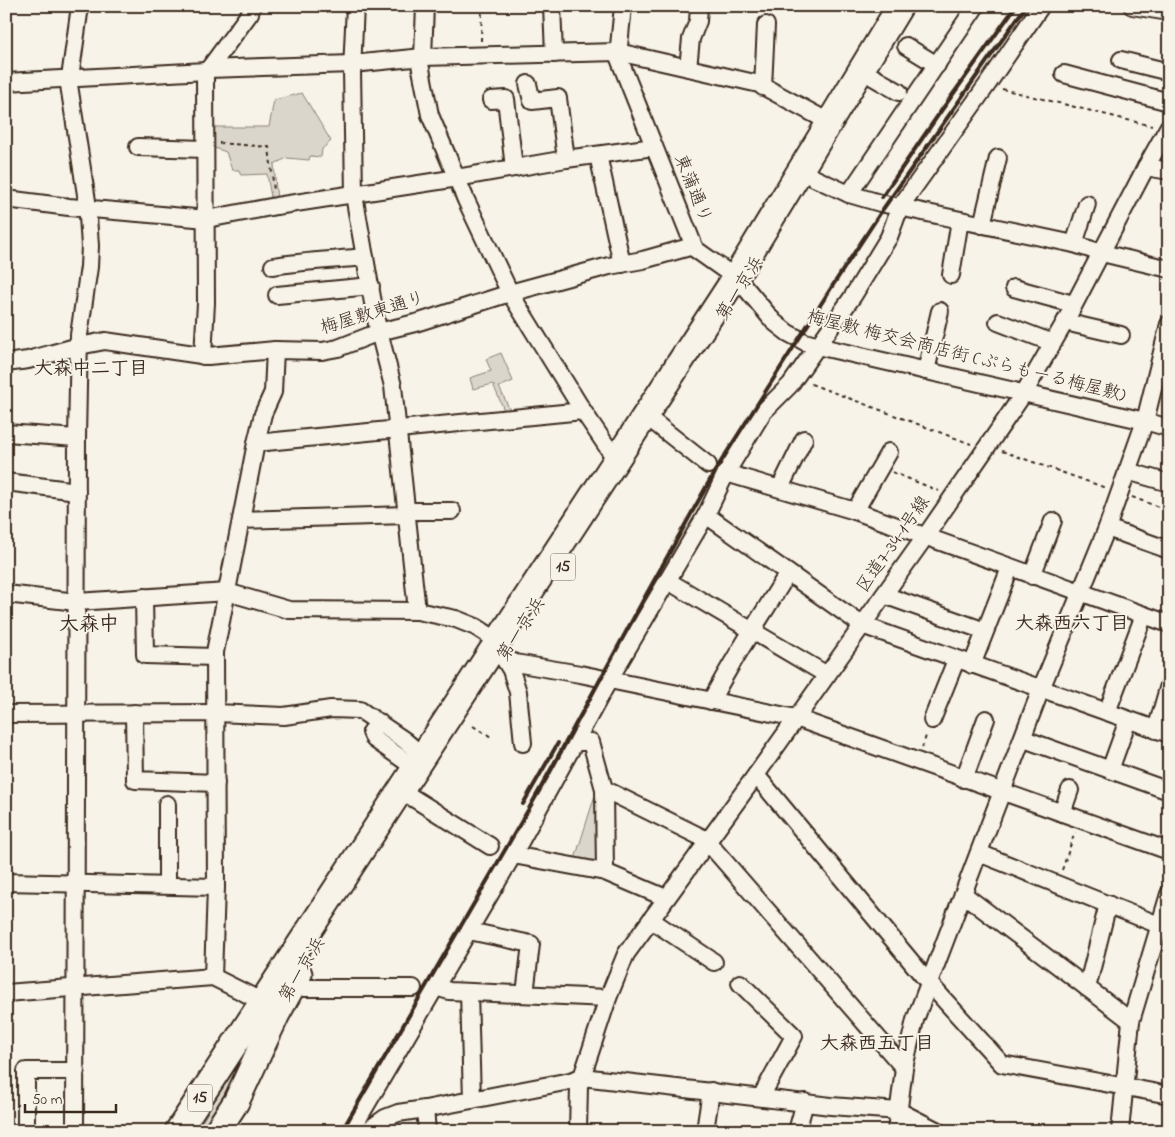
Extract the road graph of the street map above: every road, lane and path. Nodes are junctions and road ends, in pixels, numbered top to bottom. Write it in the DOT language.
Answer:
graph roads {
  1 [pos="80,6"];
  2 [pos="252,6"];
  3 [pos="355,6"];
  4 [pos="425,6"];
  5 [pos="482,6"];
  6 [pos="552,6"];
  7 [pos="623,6"];
  8 [pos="699,6"];
  9 [pos="900,6"];
  10 [pos="916,6"];
  11 [pos="976,6"];
  12 [pos="1041,6"];
  13 [pos="1132,6"];
  14 [pos="1169,12"];
  15 [pos="766,25"];
  16 [pos="906,46"];
  17 [pos="618,52"];
  18 [pos="554,54"];
  19 [pos="481,56"];
  20 [pos="423,58"];
  21 [pos="1121,60"];
  22 [pos="352,64"];
  23 [pos="937,66"];
  24 [pos="688,68"];
  25 [pos="207,70"];
  26 [pos="1169,72"];
  27 [pos="1064,74"];
  28 [pos="873,77"];
  29 [pos="69,78"];
  30 [pos="6,82"];
  31 [pos="528,84"];
  32 [pos="987,85"];
  33 [pos="763,87"];
  34 [pos="899,92"];
  35 [pos="491,100"];
  36 [pos="1169,102"];
  37 [pos="829,122"];
  38 [pos="1168,128"];
  39 [pos="206,145"];
  40 [pos="138,146"];
  41 [pos="654,147"];
  42 [pos="598,155"];
  43 [pos="998,158"];
  44 [pos="566,159"];
  45 [pos="1146,166"];
  46 [pos="514,168"];
  47 [pos="1169,172"];
  48 [pos="812,177"];
  49 [pos="457,178"];
  50 [pos="849,194"];
  51 [pos="354,195"];
  52 [pos="6,199"];
  53 [pos="1087,204"];
  54 [pos="276,206"];
  55 [pos="900,207"];
  56 [pos="88,208"];
  57 [pos="206,219"];
  58 [pos="960,220"];
  59 [pos="982,225"];
  60 [pos="1074,244"];
  61 [pos="693,246"];
  62 [pos="1102,253"];
  63 [pos="366,257"];
  64 [pos="622,264"];
  65 [pos="273,266"];
  66 [pos="1169,269"];
  67 [pos="951,275"];
  68 [pos="739,282"];
  69 [pos="371,286"];
  70 [pos="1014,288"];
  71 [pos="510,293"];
  72 [pos="277,295"];
  73 [pos="1074,304"];
  74 [pos="940,311"];
  75 [pos="998,322"];
  76 [pos="1065,322"];
  77 [pos="1168,331"];
  78 [pos="379,332"];
  79 [pos="1121,335"];
  80 [pos="1053,343"];
  81 [pos="79,346"];
  82 [pos="818,346"];
  83 [pos="275,350"];
  84 [pos="202,356"];
  85 [pos="6,363"];
  86 [pos="926,371"];
  87 [pos="811,384"];
  88 [pos="1024,393"];
  89 [pos="583,411"];
  90 [pos="1145,421"];
  91 [pos="656,423"];
  92 [pos="1169,428"];
  93 [pos="399,429"];
  94 [pos="6,433"];
  95 [pos="77,438"];
  96 [pos="804,439"];
  97 [pos="256,443"];
  98 [pos="987,448"];
  99 [pos="889,452"];
  100 [pos="618,458"];
  101 [pos="708,465"];
  102 [pos="880,467"];
  103 [pos="1127,472"];
  104 [pos="726,473"];
  105 [pos="6,482"];
  106 [pos="1169,483"];
  107 [pos="780,488"];
  108 [pos="77,491"];
  109 [pos="1120,493"];
  110 [pos="953,496"];
  111 [pos="452,511"];
  112 [pos="855,511"];
  113 [pos="1169,511"];
  114 [pos="407,513"];
  115 [pos="706,515"];
  116 [pos="241,520"];
  117 [pos="1052,521"];
  118 [pos="1107,528"];
  119 [pos="925,537"];
  120 [pos="1169,550"];
  121 [pos="1010,568"];
  122 [pos="788,573"];
  123 [pos="1032,576"];
  124 [pos="668,581"];
  125 [pos="227,592"];
  126 [pos="6,594"];
  127 [pos="1081,594"];
  128 [pos="884,595"];
  129 [pos="144,597"];
  130 [pos="77,602"];
  131 [pos="417,611"];
  132 [pos="1144,615"];
  133 [pos="1169,624"];
  134 [pos="862,625"];
  135 [pos="753,631"];
  136 [pos="985,631"];
  137 [pos="500,651"];
  138 [pos="215,657"];
  139 [pos="956,660"];
  140 [pos="972,665"];
  141 [pos="827,675"];
  142 [pos="608,680"];
  143 [pos="1169,685"];
  144 [pos="1041,689"];
  145 [pos="711,701"];
  146 [pos="76,712"];
  147 [pos="1107,712"];
  148 [pos="134,713"];
  149 [pos="216,713"];
  150 [pos="6,714"];
  151 [pos="796,718"];
  152 [pos="986,719"];
  153 [pos="932,720"];
  154 [pos="1128,720"];
  155 [pos="474,726"];
  156 [pos="1162,732"];
  157 [pos="493,738"];
  158 [pos="1024,739"];
  159 [pos="576,742"];
  160 [pos="523,743"];
  161 [pos="419,762"];
  162 [pos="917,762"];
  163 [pos="1110,770"];
  164 [pos="756,775"];
  165 [pos="964,778"];
  166 [pos="216,783"];
  167 [pos="604,789"];
  168 [pos="1070,790"];
  169 [pos="1169,791"];
  170 [pos="1003,792"];
  171 [pos="414,798"];
  172 [pos="167,804"];
  173 [pos="1062,813"];
  174 [pos="1080,820"];
  175 [pos="707,843"];
  176 [pos="490,846"];
  177 [pos="1169,851"];
  178 [pos="979,853"];
  179 [pos="513,856"];
  180 [pos="604,872"];
  181 [pos="6,882"];
  182 [pos="76,883"];
  183 [pos="1057,884"];
  184 [pos="167,885"];
  185 [pos="216,886"];
  186 [pos="963,894"];
  187 [pos="1169,894"];
  188 [pos="666,898"];
  189 [pos="1108,904"];
  190 [pos="650,920"];
  191 [pos="1159,925"];
  192 [pos="469,931"];
  193 [pos="714,962"];
  194 [pos="213,977"];
  195 [pos="740,983"];
  196 [pos="929,983"];
  197 [pos="292,986"];
  198 [pos="436,987"];
  199 [pos="414,988"];
  200 [pos="1087,988"];
  201 [pos="76,989"];
  202 [pos="469,992"];
  203 [pos="6,993"];
  204 [pos="525,994"];
  205 [pos="608,998"];
  206 [pos="270,1008"];
  207 [pos="1130,1021"];
  208 [pos="222,1066"];
  209 [pos="904,1068"];
  210 [pos="76,1071"];
  211 [pos="582,1077"];
  212 [pos="1124,1087"];
  213 [pos="711,1091"];
  214 [pos="1169,1095"];
  215 [pos="761,1097"];
  216 [pos="472,1100"];
  217 [pos="805,1102"];
  218 [pos="426,1110"];
  219 [pos="899,1111"];
  220 [pos="26,1131"];
  221 [pos="76,1131"];
  222 [pos="178,1131"];
  223 [pos="189,1131"];
  224 [pos="217,1131"];
  225 [pos="351,1131"];
  226 [pos="367,1131"];
  227 [pos="427,1131"];
  228 [pos="578,1131"];
  229 [pos="705,1131"];
  230 [pos="797,1131"];
  231 [pos="896,1131"];
  232 [pos="938,1131"];
  233 [pos="1120,1131"];
  1 -- 29 [label="street"];
  2 -- 25 [label="street"];
  3 -- 22 [label="street"];
  4 -- 20 [label="street"];
  5 -- 19 [label="path"];
  6 -- 18 [label="street"];
  7 -- 17 [label="street"];
  8 -- 24 [label="street"];
  9 -- 37 [label="highway, 第一京浜 / 15"];
  10 -- 28 [label="highway, 第一京浜 / 15"];
  11 -- 23 [label="street"];
  12 -- 32 [label="street"];
  13 -- 14 [label="street"];
  15 -- 33 [label="street"];
  16 -- 23 [label="street"];
  17 -- 18 [label="street"];
  17 -- 24 [label="street"];
  17 -- 41 [label="street, 東蒲通り"];
  18 -- 19 [label="street"];
  19 -- 20 [label="street"];
  20 -- 22 [label="street"];
  20 -- 49 [label="street"];
  21 -- 26 [label="street"];
  22 -- 25 [label="street"];
  22 -- 51 [label="street"];
  23 -- 50 [label="street"];
  24 -- 33 [label="street"];
  25 -- 29 [label="street"];
  25 -- 39 [label="street"];
  27 -- 36 [label="street"];
  28 -- 34 [label="street"];
  28 -- 48 [label="highway, 第一京浜 / 15"];
  29 -- 30 [label="street"];
  29 -- 56 [label="street"];
  31 -- 44 [label="street"];
  32 -- 38 [label="path"];
  32 -- 55 [label="street"];
  33 -- 37 [label="street"];
  35 -- 46 [label="street"];
  37 -- 68 [label="highway, 第一京浜 / 15"];
  38 -- 45 [label="street, 区道7-34-1号線"];
  39 -- 40 [label="street"];
  39 -- 54 [label="path"];
  39 -- 57 [label="street"];
  41 -- 42 [label="street"];
  41 -- 61 [label="street, 東蒲通り"];
  42 -- 44 [label="street"];
  42 -- 64 [label="street"];
  43 -- 59 [label="street"];
  44 -- 46 [label="street"];
  45 -- 47 [label="street"];
  45 -- 62 [label="street, 区道7-34-1号線"];
  46 -- 49 [label="street"];
  48 -- 50 [label="street"];
  48 -- 68 [label="highway, 第一京浜 / 15"];
  49 -- 51 [label="street"];
  49 -- 71 [label="street"];
  50 -- 55 [label="street"];
  51 -- 54 [label="street"];
  51 -- 63 [label="street"];
  52 -- 56 [label="street"];
  53 -- 60 [label="street"];
  54 -- 57 [label="street"];
  55 -- 58 [label="street"];
  55 -- 82 [label="street"];
  56 -- 57 [label="street"];
  56 -- 81 [label="street"];
  57 -- 84 [label="street"];
  58 -- 59 [label="street"];
  58 -- 67 [label="street"];
  59 -- 60 [label="street"];
  60 -- 62 [label="street"];
  61 -- 64 [label="street, 梅屋敷東通り"];
  61 -- 68 [label="street"];
  62 -- 66 [label="street"];
  62 -- 73 [label="street, 区道7-34-1号線"];
  63 -- 65 [label="street"];
  63 -- 69 [label="street"];
  64 -- 71 [label="street, 梅屋敷東通り"];
  68 -- 82 [label="street, 梅屋敷 梅交会商店街 (ぷらもーる梅屋敷)"];
  68 -- 91 [label="highway, 第一京浜 / 15"];
  68 -- 100 [label="highway, 第一京浜 / 15"];
  69 -- 72 [label="street"];
  69 -- 78 [label="street"];
  70 -- 73 [label="street"];
  71 -- 78 [label="street, 梅屋敷東通り"];
  71 -- 89 [label="street"];
  73 -- 76 [label="street, 区道7-34-1号線"];
  74 -- 86 [label="street"];
  75 -- 80 [label="street"];
  76 -- 79 [label="street"];
  76 -- 80 [label="street, 区道7-34-1号線"];
  77 -- 90 [label="street"];
  78 -- 83 [label="street, 梅屋敷東通り"];
  78 -- 93 [label="street"];
  80 -- 88 [label="street, 区道7-34-1号線"];
  81 -- 84 [label="street, 梅屋敷東通り"];
  81 -- 85 [label="street, 梅屋敷東通り"];
  81 -- 95 [label="street"];
  82 -- 86 [label="street, 梅屋敷 梅交会商店街 (ぷらもーる梅屋敷)"];
  82 -- 104 [label="street"];
  83 -- 84 [label="street, 梅屋敷東通り"];
  83 -- 97 [label="street"];
  86 -- 88 [label="street, 梅屋敷 梅交会商店街 (ぷらもーる梅屋敷)"];
  87 -- 98 [label="path"];
  88 -- 90 [label="street, 梅屋敷 梅交会商店街 (ぷらもーる梅屋敷)"];
  88 -- 98 [label="street, 区道7-34-1号線"];
  89 -- 93 [label="street"];
  89 -- 100 [label="street"];
  90 -- 92 [label="street, 梅屋敷 梅交会商店街 (ぷらもーる梅屋敷)"];
  90 -- 103 [label="street"];
  91 -- 101 [label="street"];
  91 -- 137 [label="highway, 第一京浜 / 15"];
  93 -- 97 [label="street"];
  93 -- 114 [label="street"];
  94 -- 95 [label="street"];
  95 -- 108 [label="street"];
  96 -- 107 [label="street"];
  97 -- 116 [label="street"];
  98 -- 109 [label="path"];
  98 -- 110 [label="street, 区道7-34-1号線"];
  99 -- 102 [label="street"];
  100 -- 137 [label="highway, 第一京浜 / 15"];
  102 -- 110 [label="path"];
  102 -- 112 [label="street"];
  103 -- 106 [label="street"];
  103 -- 109 [label="street"];
  104 -- 107 [label="street"];
  104 -- 115 [label="street"];
  105 -- 108 [label="street"];
  107 -- 112 [label="street"];
  108 -- 130 [label="street"];
  109 -- 113 [label="path"];
  109 -- 118 [label="street"];
  110 -- 119 [label="street, 区道7-34-1号線"];
  111 -- 114 [label="street"];
  112 -- 119 [label="street"];
  114 -- 116 [label="street"];
  114 -- 131 [label="street"];
  115 -- 122 [label="street"];
  115 -- 124 [label="street"];
  116 -- 125 [label="street"];
  117 -- 123 [label="street"];
  118 -- 120 [label="street"];
  118 -- 127 [label="street"];
  119 -- 121 [label="street"];
  119 -- 128 [label="street, 区道7-34-1号線"];
  121 -- 123 [label="street"];
  121 -- 136 [label="street"];
  122 -- 134 [label="street"];
  122 -- 135 [label="street"];
  123 -- 127 [label="street"];
  124 -- 135 [label="street"];
  124 -- 142 [label="street"];
  125 -- 129 [label="street"];
  125 -- 131 [label="street"];
  125 -- 138 [label="street"];
  126 -- 130 [label="street"];
  127 -- 132 [label="street"];
  127 -- 144 [label="street"];
  128 -- 134 [label="street, 区道7-34-1号線"];
  128 -- 136 [label="street"];
  129 -- 130 [label="street"];
  129 -- 138 [label="street"];
  130 -- 146 [label="street"];
  131 -- 137 [label="street"];
  132 -- 133 [label="street"];
  132 -- 147 [label="street"];
  134 -- 139 [label="street"];
  134 -- 141 [label="street, 区道7-34-1号線"];
  135 -- 141 [label="street"];
  135 -- 145 [label="street"];
  136 -- 140 [label="street"];
  137 -- 142 [label="street"];
  137 -- 160 [label="street"];
  137 -- 161 [label="highway, 第一京浜 / 15"];
  137 -- 171 [label="highway, 第一京浜 / 15"];
  138 -- 149 [label="street"];
  139 -- 140 [label="street"];
  139 -- 153 [label="street"];
  140 -- 144 [label="street"];
  141 -- 151 [label="street, 区道7-34-1号線"];
  142 -- 145 [label="street"];
  142 -- 159 [label="street"];
  143 -- 156 [label="street"];
  144 -- 147 [label="street"];
  144 -- 158 [label="street"];
  145 -- 151 [label="street"];
  146 -- 148 [label="street"];
  146 -- 150 [label="street"];
  146 -- 182 [label="street"];
  147 -- 154 [label="street"];
  148 -- 149 [label="street"];
  148 -- 166 [label="street"];
  149 -- 161 [label="street"];
  149 -- 166 [label="street"];
  151 -- 162 [label="street"];
  151 -- 164 [label="street, 区道7-34-1号線"];
  152 -- 165 [label="street"];
  153 -- 162 [label="path"];
  154 -- 156 [label="street"];
  154 -- 163 [label="street"];
  155 -- 157 [label="path"];
  158 -- 163 [label="street"];
  158 -- 170 [label="street"];
  159 -- 167 [label="street"];
  159 -- 179 [label="street"];
  161 -- 206 [label="highway, 第一京浜 / 15"];
  162 -- 165 [label="street"];
  163 -- 169 [label="street"];
  164 -- 175 [label="street, 区道7-34-1号線"];
  164 -- 196 [label="street"];
  165 -- 170 [label="street"];
  166 -- 185 [label="street"];
  167 -- 175 [label="street"];
  167 -- 180 [label="street"];
  168 -- 173 [label="street"];
  170 -- 173 [label="street"];
  170 -- 178 [label="street"];
  171 -- 176 [label="street"];
  171 -- 197 [label="highway, 第一京浜 / 15"];
  172 -- 184 [label="street"];
  173 -- 174 [label="street"];
  174 -- 177 [label="street"];
  174 -- 183 [label="path"];
  175 -- 188 [label="street, 区道7-34-1号線"];
  175 -- 209 [label="street"];
  178 -- 183 [label="street"];
  178 -- 186 [label="street"];
  179 -- 180 [label="street"];
  179 -- 192 [label="street"];
  180 -- 188 [label="street"];
  181 -- 182 [label="street"];
  182 -- 184 [label="street"];
  182 -- 201 [label="street"];
  183 -- 189 [label="street"];
  184 -- 185 [label="street"];
  185 -- 194 [label="street"];
  186 -- 196 [label="street"];
  186 -- 200 [label="street"];
  187 -- 191 [label="street"];
  188 -- 190 [label="street, 区道7-34-1号線"];
  189 -- 191 [label="street"];
  189 -- 200 [label="street"];
  190 -- 193 [label="street"];
  190 -- 205 [label="street, 区道7-34-1号線"];
  191 -- 207 [label="street"];
  192 -- 198 [label="street"];
  192 -- 204 [label="street"];
  194 -- 201 [label="street"];
  194 -- 206 [label="street"];
  195 -- 215 [label="street"];
  196 -- 209 [label="street"];
  196 -- 212 [label="street"];
  197 -- 199 [label="street"];
  197 -- 206 [label="highway, 第一京浜 / 15"];
  198 -- 202 [label="street"];
  198 -- 225 [label="street"];
  200 -- 207 [label="street"];
  201 -- 203 [label="street"];
  201 -- 210 [label="street"];
  202 -- 204 [label="street"];
  202 -- 216 [label="street"];
  204 -- 205 [label="street"];
  205 -- 211 [label="street, 区道7-34-1号線"];
  206 -- 208 [label="highway, 第一京浜 / 15"];
  206 -- 224 [label="highway, 第一京浜 / 15"];
  207 -- 212 [label="street"];
  208 -- 222 [label="highway, 第一京浜 / 15"];
  208 -- 223 [label="highway, 第一京浜 / 15"];
  209 -- 219 [label="street"];
  210 -- 220 [label="street"];
  210 -- 221 [label="street"];
  211 -- 213 [label="street"];
  211 -- 216 [label="street"];
  211 -- 228 [label="street, 区道7-34-1号線"];
  212 -- 214 [label="street"];
  212 -- 233 [label="street"];
  213 -- 215 [label="street"];
  213 -- 229 [label="street"];
  215 -- 217 [label="street"];
  216 -- 218 [label="street"];
  217 -- 219 [label="street"];
  217 -- 230 [label="street"];
  218 -- 226 [label="street"];
  218 -- 227 [label="street"];
  219 -- 231 [label="street"];
  219 -- 232 [label="street"];
}
